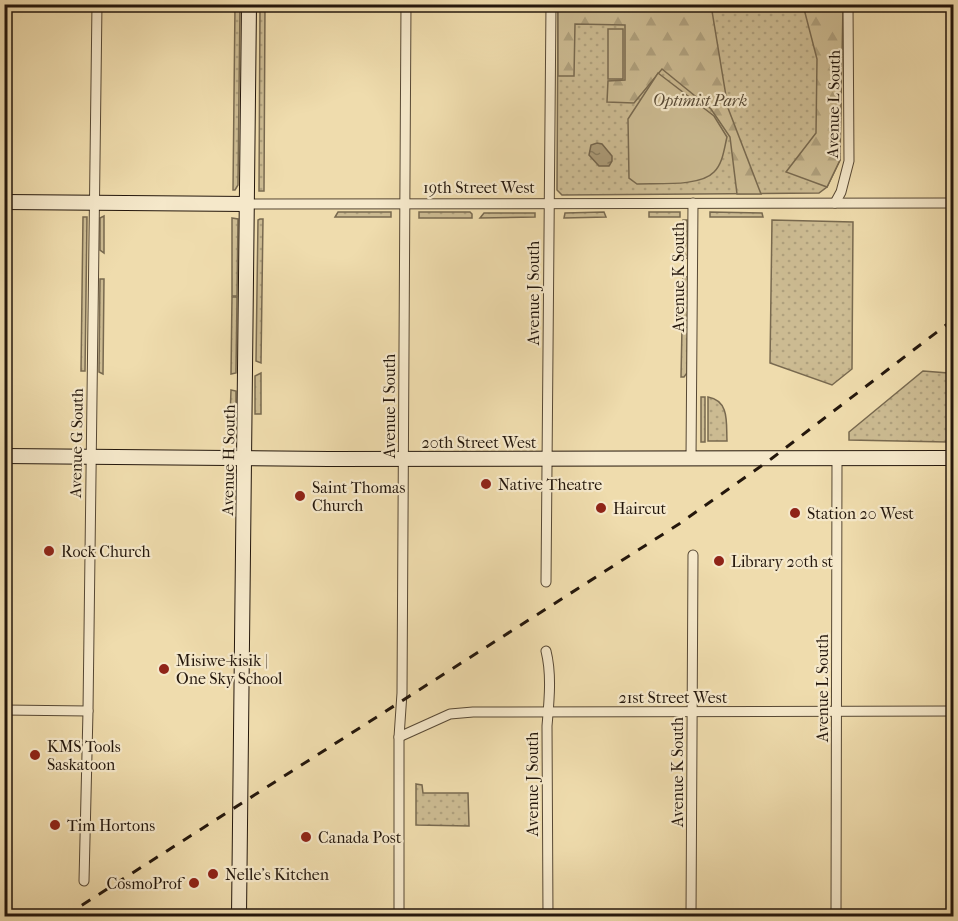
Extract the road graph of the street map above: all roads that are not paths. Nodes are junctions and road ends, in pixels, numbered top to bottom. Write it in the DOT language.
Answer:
graph roads {
  1 [pos="97,4"];
  2 [pos="249,4"];
  3 [pos="406,4"];
  4 [pos="550,4"];
  5 [pos="848,4"];
  6 [pos="4,202"];
  7 [pos="93,203"];
  8 [pos="549,203"];
  9 [pos="693,203"];
  10 [pos="835,203"];
  11 [pos="954,203"];
  12 [pos="247,204"];
  13 [pos="405,204"];
  14 [pos="4,456"];
  15 [pos="90,457"];
  16 [pos="244,458"];
  17 [pos="404,459"];
  18 [pos="546,459"];
  19 [pos="691,459"];
  20 [pos="837,459"];
  21 [pos="954,459"];
  22 [pos="693,555"];
  23 [pos="546,582"];
  24 [pos="546,651"];
  25 [pos="4,710"];
  26 [pos="88,711"];
  27 [pos="837,711"];
  28 [pos="954,711"];
  29 [pos="548,712"];
  30 [pos="692,712"];
  31 [pos="399,737"];
  32 [pos="84,881"];
  33 [pos="239,916"];
  34 [pos="399,916"];
  35 [pos="548,916"];
  36 [pos="691,916"];
  37 [pos="836,916"];
  1 -- 7 [label="street, Avenue G South"];
  2 -- 12 [label="street, Avenue H South"];
  3 -- 13 [label="street, Avenue I South"];
  4 -- 8 [label="street, Avenue J South"];
  5 -- 10 [label="street, Avenue L South"];
  6 -- 7 [label="street, 19th Street West"];
  7 -- 12 [label="street, 19th Street West"];
  7 -- 15 [label="street, Avenue G South"];
  8 -- 9 [label="street, 19th Street West"];
  8 -- 13 [label="street, 19th Street West"];
  8 -- 18 [label="street, Avenue J South"];
  9 -- 10 [label="street, 19th Street West"];
  9 -- 19 [label="street, Avenue K South"];
  10 -- 11 [label="street, 19th Street West"];
  12 -- 13 [label="street, 19th Street West"];
  12 -- 16 [label="street, Avenue H South"];
  13 -- 17 [label="street, Avenue I South"];
  14 -- 15 [label="street, 20th Street West"];
  15 -- 16 [label="street, 20th Street West"];
  15 -- 26 [label="street, Avenue G South"];
  16 -- 17 [label="street, 20th Street West"];
  16 -- 33 [label="street, Avenue H South"];
  17 -- 18 [label="street, 20th Street West"];
  17 -- 31 [label="street, Avenue I South"];
  18 -- 19 [label="street, 20th Street West"];
  18 -- 23 [label="street, Avenue J South"];
  19 -- 20 [label="street, 20th Street West"];
  20 -- 21 [label="street, 20th Street West"];
  20 -- 27 [label="street, Avenue L South"];
  22 -- 30 [label="street, Avenue K South"];
  24 -- 29 [label="street, Avenue J South"];
  25 -- 26 [label="street"];
  26 -- 32 [label="street, Avenue G South"];
  27 -- 28 [label="street, 21st Street West"];
  27 -- 30 [label="street, 21st Street West"];
  27 -- 37 [label="street, Avenue L South"];
  29 -- 30 [label="street, 21st Street West"];
  29 -- 31 [label="street, 21st Street West"];
  29 -- 35 [label="street, Avenue J South"];
  30 -- 36 [label="street, Avenue K South"];
  31 -- 34 [label="street, Avenue I South"];
}
